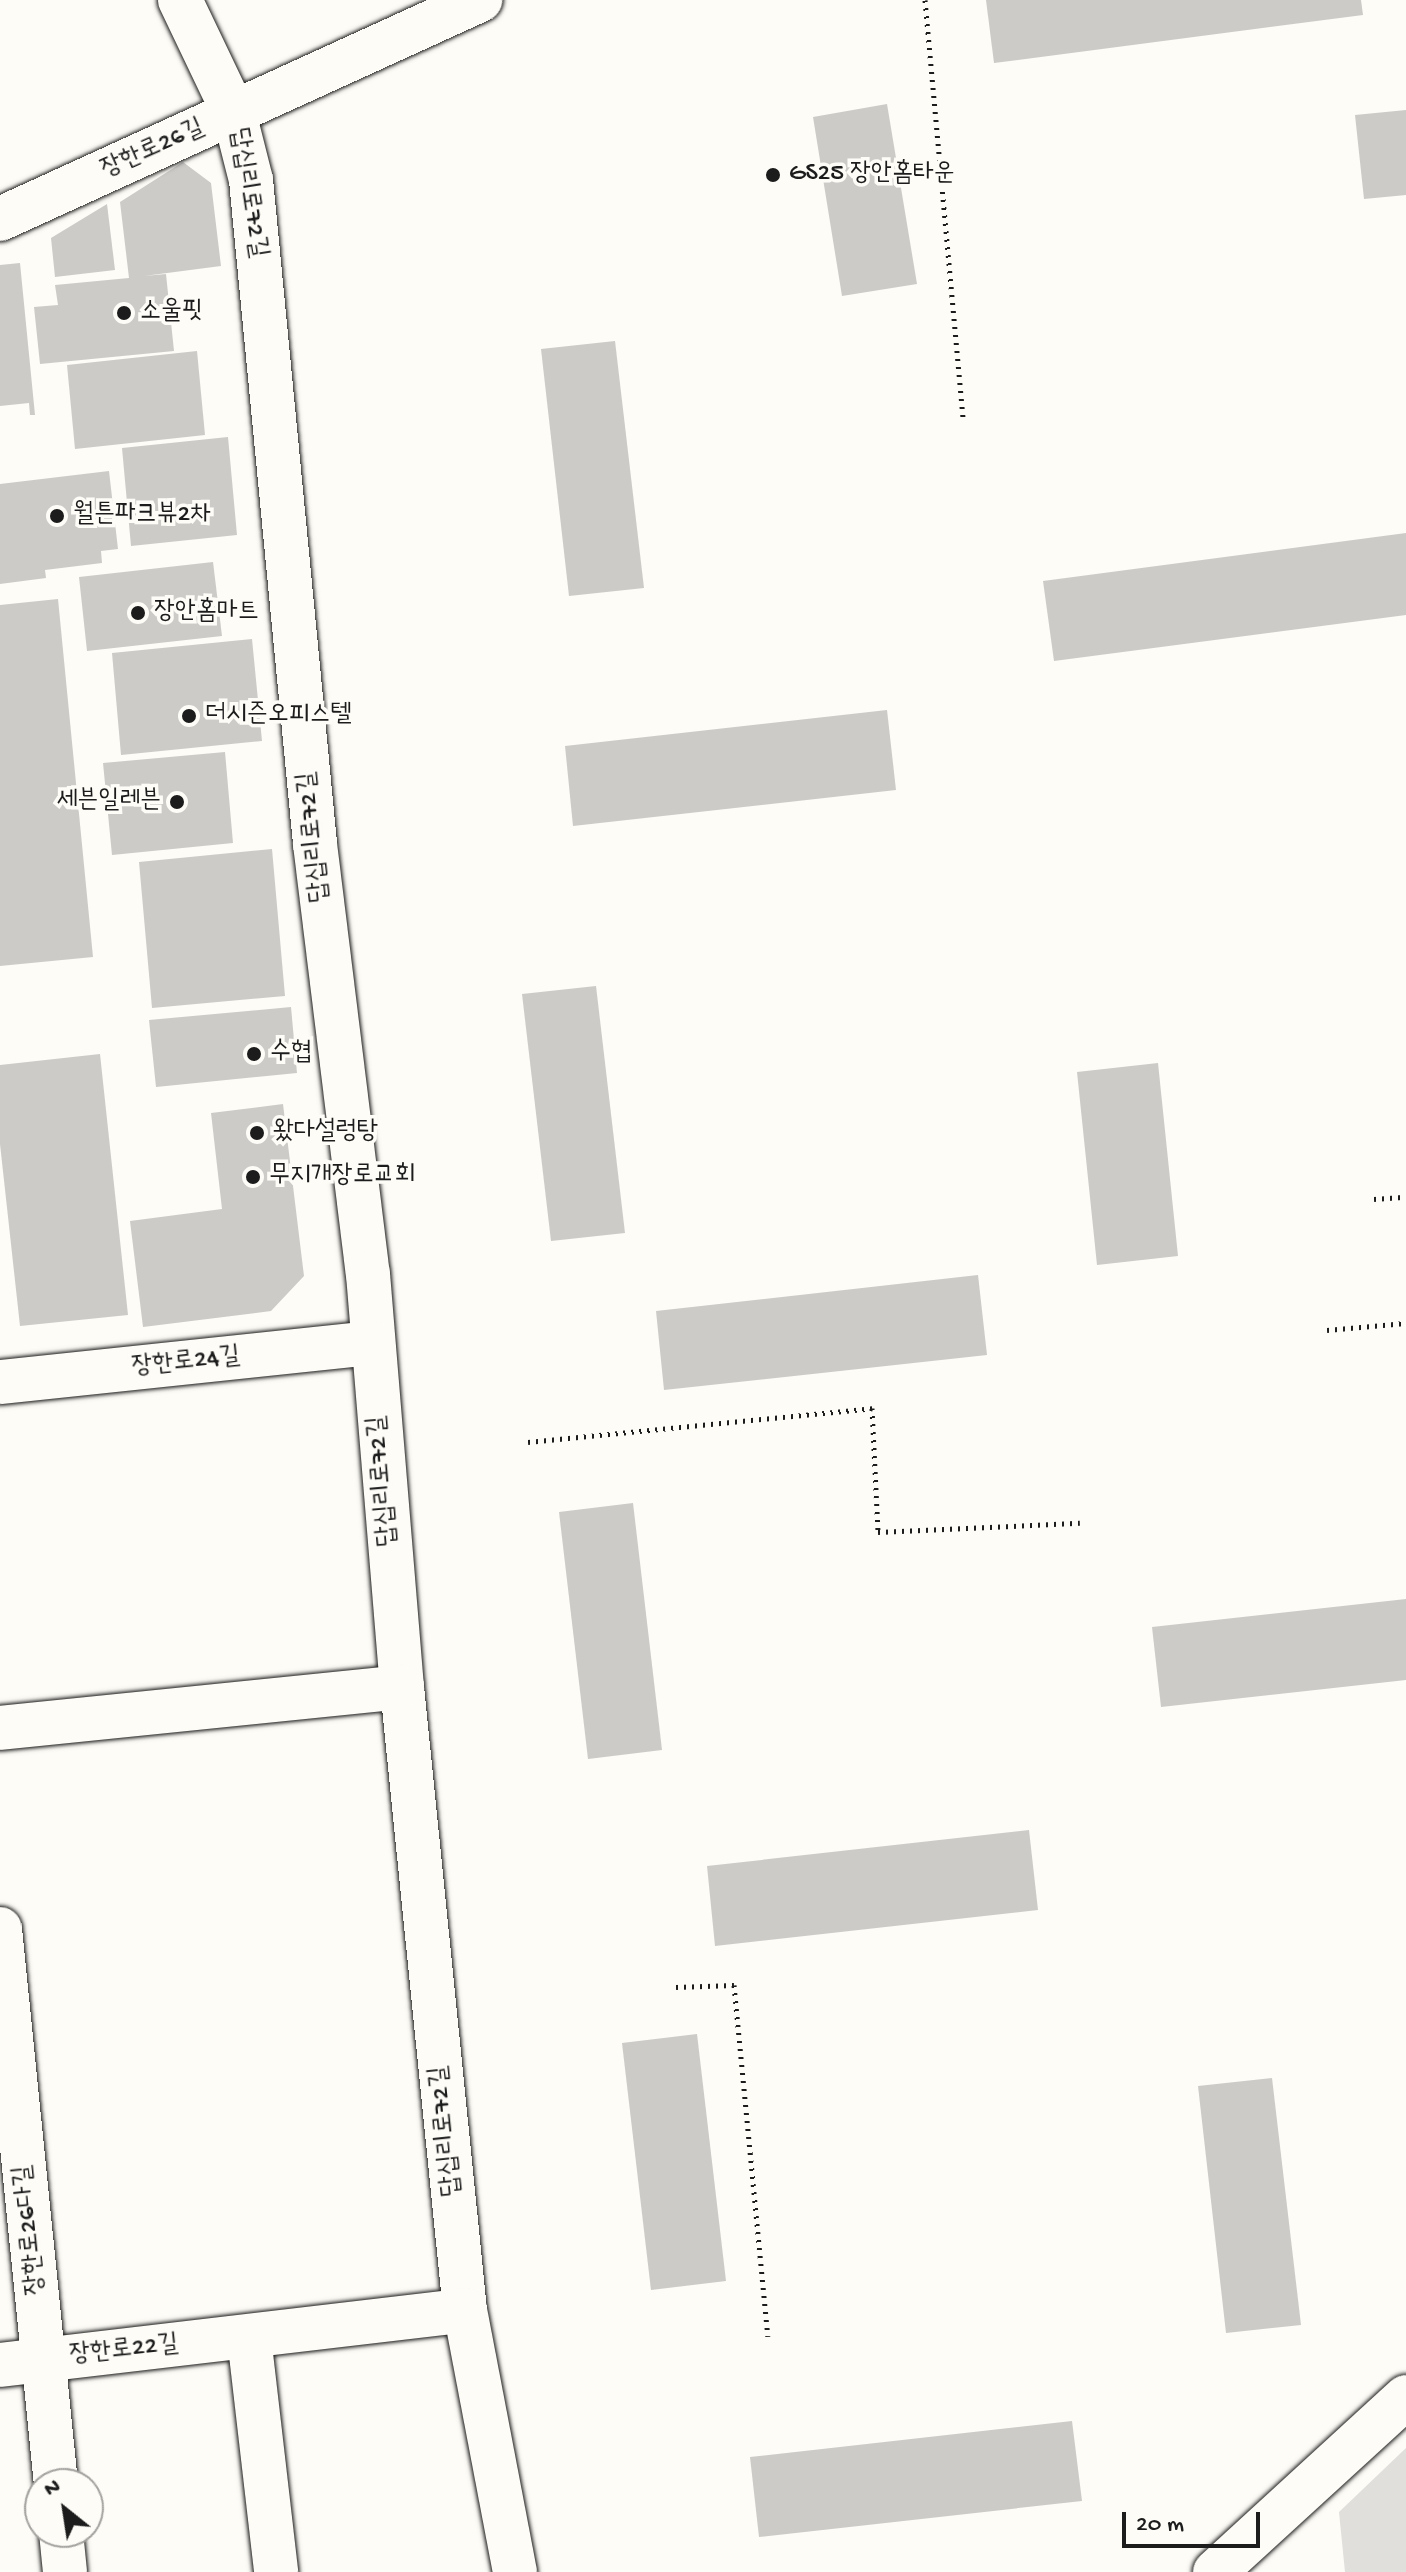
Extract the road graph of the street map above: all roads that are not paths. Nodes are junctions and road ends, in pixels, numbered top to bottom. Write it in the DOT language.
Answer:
graph roads {
  1 [pos="180,0"];
  2 [pos="480,0"];
  3 [pos="234,113"];
  4 [pos="0,219"];
  5 [pos="372,1343"];
  6 [pos="0,1382"];
  7 [pos="402,1687"];
  8 [pos="0,1728"];
  9 [pos="0,1929"];
  10 [pos="465,2310"];
  11 [pos="249,2337"];
  12 [pos="44,2360"];
  13 [pos="0,2365"];
  14 [pos="1406,2397"];
  15 [pos="54,2468"];
  16 [pos="63,2548"];
  17 [pos="65,2572"];
  18 [pos="276,2572"];
  19 [pos="515,2572"];
  20 [pos="1215,2572"];
  1 -- 3 [label="street, 답십리로72길"];
  2 -- 3 [label="street, 장한로26길"];
  3 -- 4 [label="street, 장한로26길"];
  3 -- 5 [label="street, 답십리로72길"];
  5 -- 6 [label="street, 장한로24길"];
  5 -- 7 [label="street, 답십리로72길"];
  7 -- 8 [label="street"];
  7 -- 10 [label="street, 답십리로72길"];
  9 -- 12 [label="street, 장한로26다길"];
  10 -- 11 [label="street, 장한로22길"];
  10 -- 19 [label="street, 답십리로72길"];
  11 -- 12 [label="street, 장한로22길"];
  11 -- 18 [label="street"];
  12 -- 13 [label="street, 장한로22길"];
  12 -- 15 [label="street, 장한로26다길"];
  14 -- 20 [label="street"];
  16 -- 17 [label="street"];
}
